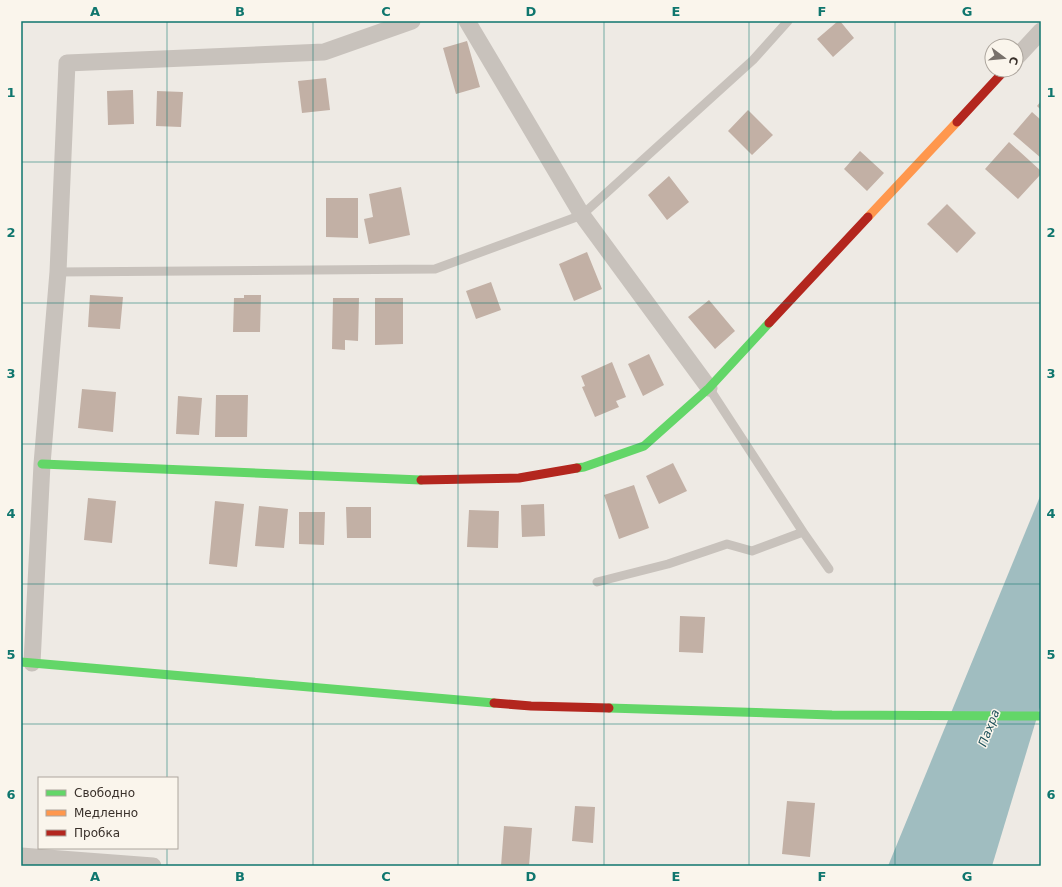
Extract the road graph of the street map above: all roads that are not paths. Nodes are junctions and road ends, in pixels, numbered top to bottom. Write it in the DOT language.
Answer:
graph roads {
  1 [pos="412,21"];
  2 [pos="467,21"];
  3 [pos="788,21"];
  4 [pos="1041,31"];
  5 [pos="1024,49"];
  6 [pos="997,78"];
  7 [pos="582,216"];
  8 [pos="58,272"];
  9 [pos="709,388"];
  10 [pos="42,464"];
  11 [pos="803,532"];
  12 [pos="829,569"];
  13 [pos="597,582"];
  14 [pos="27,663"];
  15 [pos="1041,716"];
  16 [pos="21,856"];
  17 [pos="77,863"];
  18 [pos="153,866"];
  1 -- 8 [label="street"];
  2 -- 7 [label="street"];
  3 -- 7 [label="lane"];
  4 -- 5 [label="street"];
  6 -- 9 [label="street"];
  7 -- 8 [label="lane"];
  7 -- 9 [label="street"];
  8 -- 10 [label="street"];
  9 -- 10 [label="street"];
  9 -- 11 [label="lane"];
  10 -- 14 [label="street"];
  11 -- 12 [label="lane"];
  11 -- 13 [label="lane"];
  14 -- 15 [label="street"];
  16 -- 17 [label="street"];
  17 -- 18 [label="street"];
}
